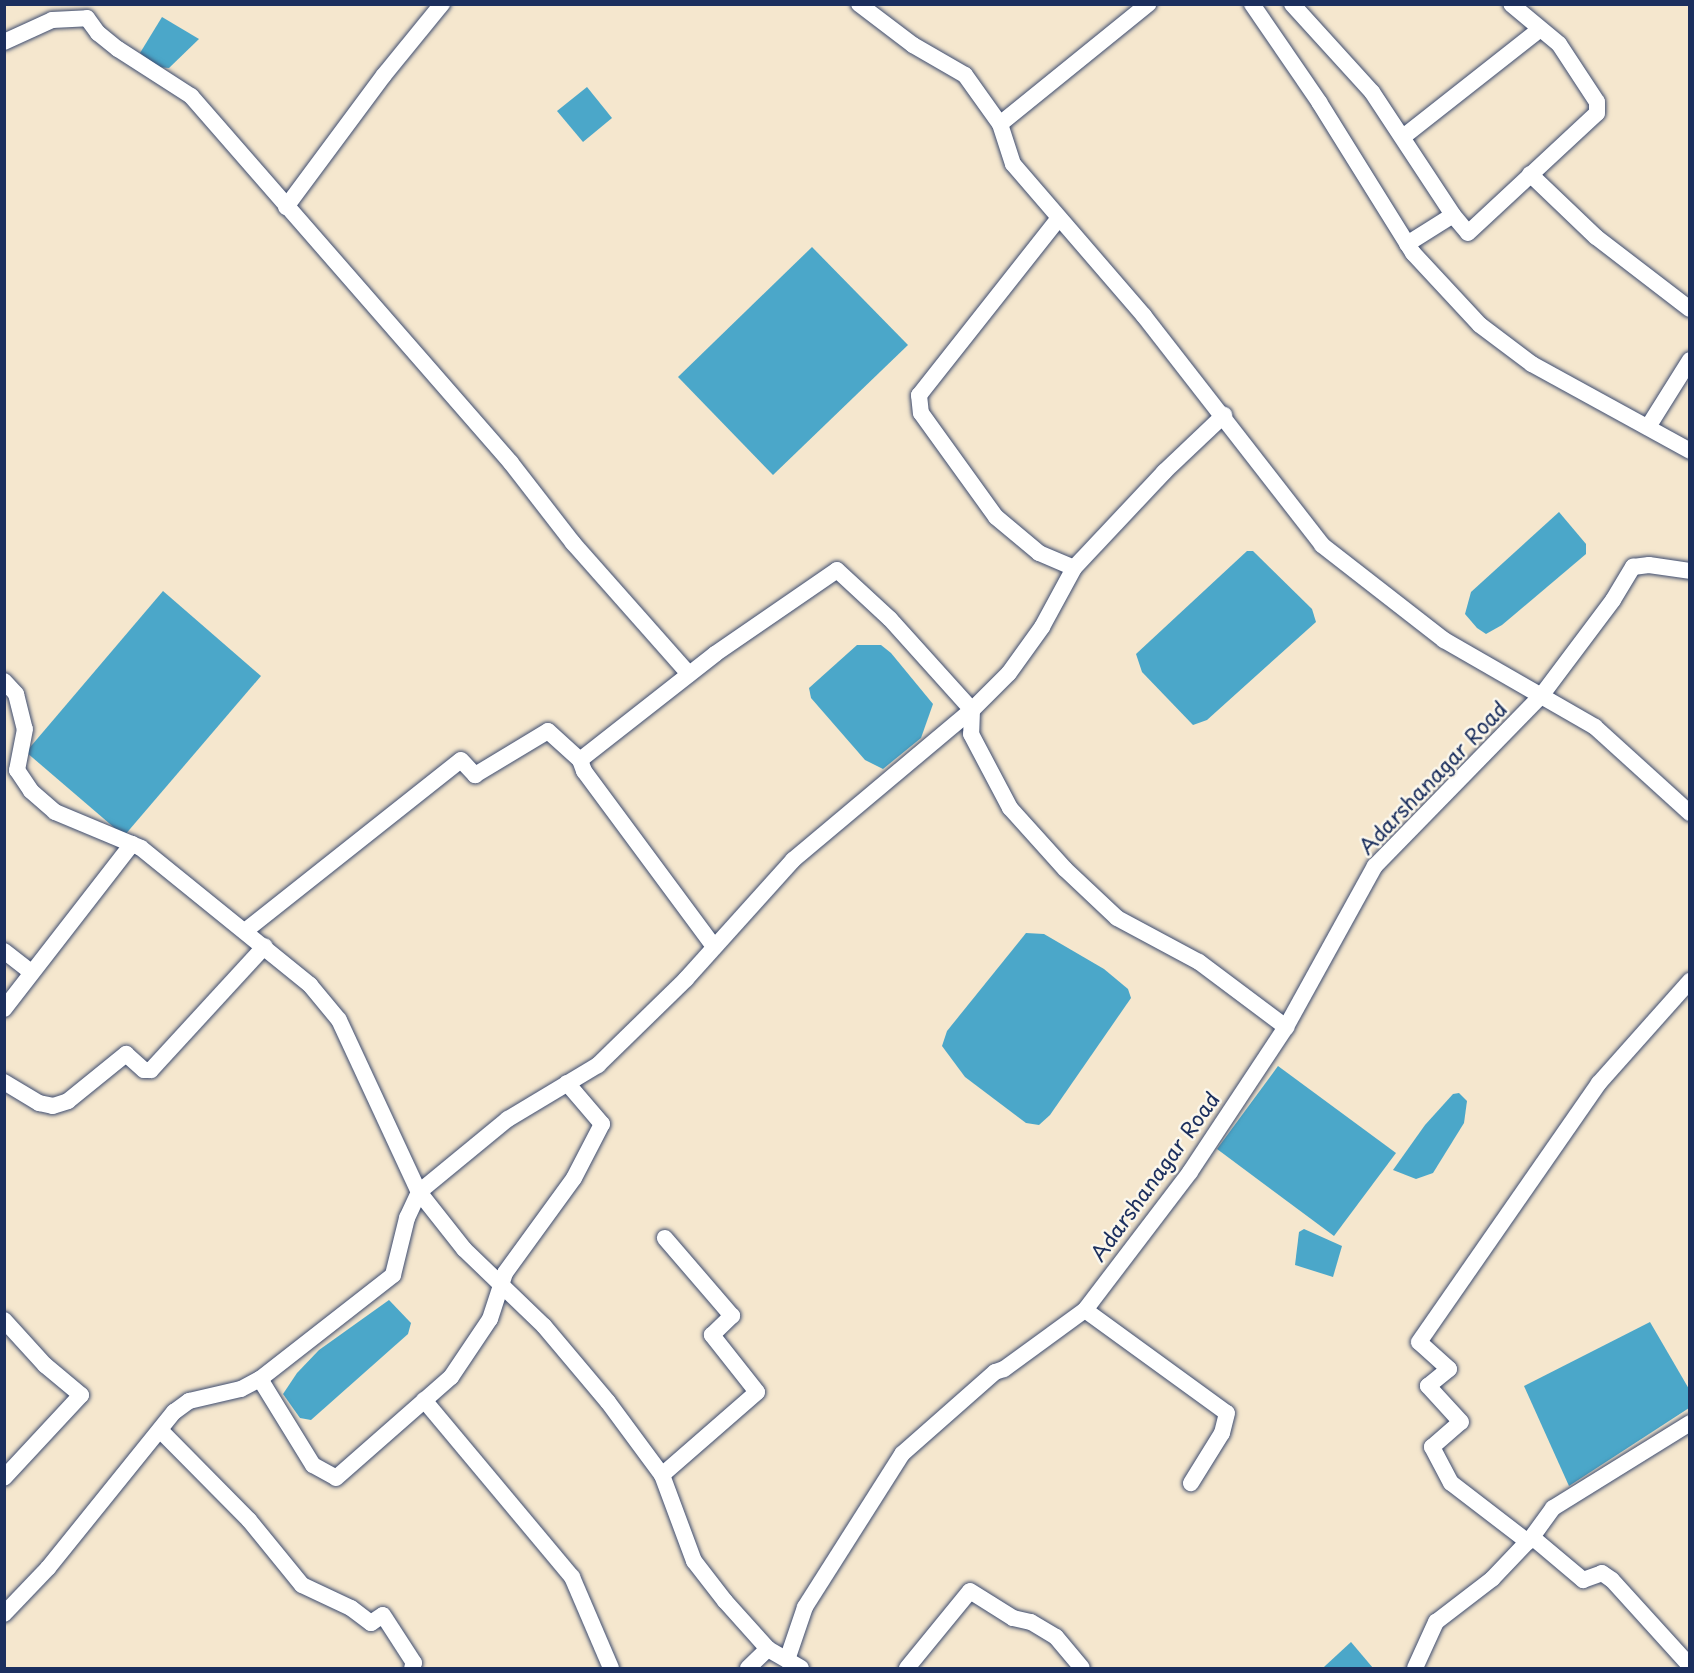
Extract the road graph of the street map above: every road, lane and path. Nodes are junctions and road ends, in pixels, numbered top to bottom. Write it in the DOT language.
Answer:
graph roads {
  1 [pos="442,4"];
  2 [pos="859,4"];
  3 [pos="1148,4"];
  4 [pos="1252,4"];
  5 [pos="1292,4"];
  6 [pos="1511,4"];
  7 [pos="89,9"];
  8 [pos="1540,29"];
  9 [pos="4,42"];
  10 [pos="1000,124"];
  11 [pos="1403,137"];
  12 [pos="1530,174"];
  13 [pos="286,207"];
  14 [pos="1452,215"];
  15 [pos="1059,218"];
  16 [pos="1407,244"];
  17 [pos="1689,309"];
  18 [pos="1689,360"];
  19 [pos="1224,416"];
  20 [pos="1648,427"];
  21 [pos="1689,451"];
  22 [pos="1074,568"];
  23 [pos="1689,572"];
  24 [pos="689,674"];
  25 [pos="4,681"];
  26 [pos="1541,696"];
  27 [pos="972,710"];
  28 [pos="580,760"];
  29 [pos="1689,813"];
  30 [pos="132,844"];
  31 [pos="245,931"];
  32 [pos="265,946"];
  33 [pos="714,947"];
  34 [pos="4,951"];
  35 [pos="30,971"];
  36 [pos="1689,981"];
  37 [pos="4,1009"];
  38 [pos="1286,1026"];
  39 [pos="4,1082"];
  40 [pos="567,1083"];
  41 [pos="419,1192"];
  42 [pos="665,1238"];
  43 [pos="499,1287"];
  44 [pos="1085,1310"];
  45 [pos="4,1320"];
  46 [pos="261,1379"];
  47 [pos="424,1400"];
  48 [pos="1689,1423"];
  49 [pos="160,1430"];
  50 [pos="662,1475"];
  51 [pos="4,1478"];
  52 [pos="1191,1483"];
  53 [pos="1530,1540"];
  54 [pos="4,1614"];
  55 [pos="768,1649"];
  56 [pos="794,1664"];
  57 [pos="1689,1666"];
  58 [pos="412,1668"];
  59 [pos="611,1668"];
  60 [pos="748,1668"];
  61 [pos="907,1668"];
  62 [pos="1082,1668"];
  63 [pos="1415,1668"];
  1 -- 13 [label="street"];
  2 -- 10 [label="street"];
  3 -- 10 [label="street"];
  4 -- 16 [label="street"];
  5 -- 11 [label="street"];
  6 -- 8 [label="street"];
  7 -- 9 [label="street"];
  7 -- 13 [label="street"];
  8 -- 11 [label="street"];
  8 -- 12 [label="street"];
  10 -- 15 [label="street"];
  11 -- 14 [label="street"];
  12 -- 14 [label="street"];
  12 -- 17 [label="street"];
  13 -- 24 [label="street"];
  14 -- 16 [label="street"];
  15 -- 19 [label="street"];
  15 -- 22 [label="street"];
  16 -- 20 [label="street"];
  18 -- 20 [label="street"];
  19 -- 22 [label="street"];
  19 -- 26 [label="street"];
  20 -- 21 [label="street"];
  22 -- 27 [label="street"];
  23 -- 26 [label="street, Adarshanagar Road"];
  24 -- 27 [label="street"];
  24 -- 28 [label="street"];
  25 -- 30 [label="street"];
  26 -- 29 [label="street"];
  26 -- 38 [label="street, Adarshanagar Road"];
  27 -- 33 [label="street"];
  27 -- 38 [label="street"];
  28 -- 31 [label="street"];
  28 -- 33 [label="street"];
  30 -- 31 [label="street"];
  30 -- 35 [label="street"];
  31 -- 32 [label="street"];
  32 -- 39 [label="street"];
  32 -- 41 [label="street"];
  33 -- 40 [label="street"];
  34 -- 35 [label="street"];
  35 -- 37 [label="street"];
  36 -- 53 [label="street"];
  38 -- 44 [label="street, Adarshanagar Road"];
  40 -- 41 [label="street"];
  40 -- 43 [label="street"];
  41 -- 43 [label="street"];
  41 -- 46 [label="street"];
  42 -- 50 [label="street"];
  43 -- 47 [label="street"];
  43 -- 50 [label="street"];
  44 -- 52 [label="street"];
  44 -- 56 [label="street, Adarshanagar Road"];
  45 -- 51 [label="street"];
  46 -- 47 [label="street"];
  46 -- 49 [label="street"];
  47 -- 59 [label="street"];
  48 -- 53 [label="street"];
  49 -- 54 [label="street"];
  49 -- 58 [label="street"];
  50 -- 55 [label="street"];
  53 -- 57 [label="street"];
  53 -- 63 [label="street"];
  55 -- 56 [label="street"];
  55 -- 60 [label="street"];
  61 -- 62 [label="street"];
}
